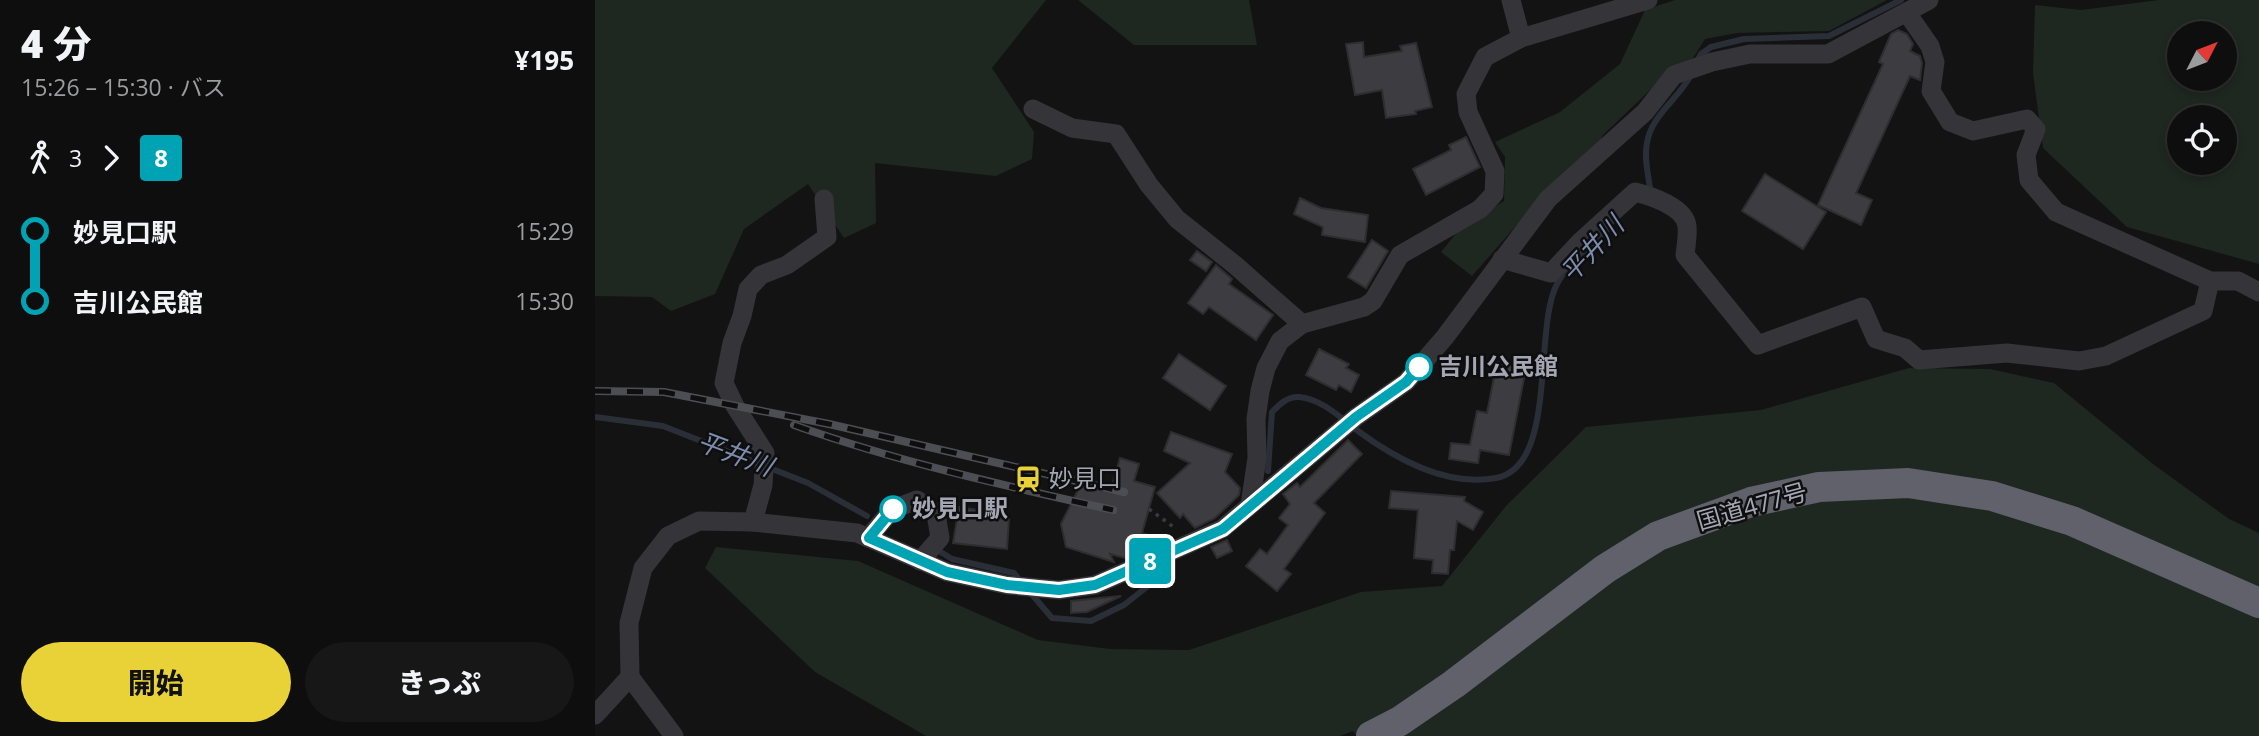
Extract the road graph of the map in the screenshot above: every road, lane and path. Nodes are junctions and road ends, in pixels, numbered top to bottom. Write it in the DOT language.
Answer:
graph roads {
  1 [pos="1511,0"];
  2 [pos="1648,0"];
  3 [pos="1929,0"];
  4 [pos="1907,13"];
  5 [pos="1521,38"];
  6 [pos="1033,109"];
  7 [pos="824,199"];
  8 [pos="1503,259"];
  9 [pos="2210,281"];
  10 [pos="2259,292"];
  11 [pos="1302,324"];
  12 [pos="1250,505"];
  13 [pos="1149,509"];
  14 [pos="753,522"];
  15 [pos="869,538"];
  16 [pos="1193,542"];
  17 [pos="920,561"];
  18 [pos="2259,603"];
  19 [pos="630,677"];
  20 [pos="595,715"];
  21 [pos="674,736"];
  22 [pos="1371,736"];
  1 -- 5 [label="street"];
  2 -- 5 [label="street"];
  3 -- 4 [label="street"];
  4 -- 8 [label="street"];
  4 -- 9 [label="street"];
  5 -- 11 [label="street"];
  6 -- 11 [label="street"];
  7 -- 14 [label="street"];
  8 -- 9 [label="street"];
  8 -- 12 [label="street"];
  9 -- 10 [label="street"];
  11 -- 12 [label="street"];
  12 -- 16 [label="street"];
  13 -- 16 [label="path"];
  14 -- 15 [label="street"];
  14 -- 19 [label="street"];
  15 -- 17 [label="street"];
  15 -- 17 [label="street"];
  16 -- 17 [label="street"];
  18 -- 22 [label="highway, 国道477号"];
  19 -- 20 [label="street"];
  19 -- 21 [label="street"];
}
